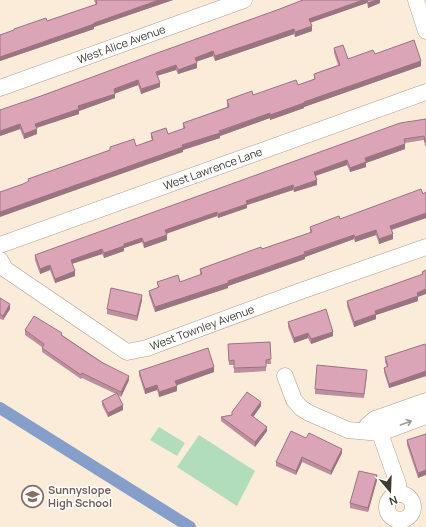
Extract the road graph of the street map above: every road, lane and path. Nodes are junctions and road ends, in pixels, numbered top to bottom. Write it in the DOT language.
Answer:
graph roads {
  1 [pos="244,0"];
  2 [pos="416,0"];
  3 [pos="426,31"];
  4 [pos="0,88"];
  5 [pos="426,92"];
  6 [pos="0,245"];
  7 [pos="426,247"];
  8 [pos="0,260"];
  9 [pos="285,376"];
  10 [pos="426,400"];
  11 [pos="426,416"];
  12 [pos="377,426"];
  13 [pos="399,494"];
  1 -- 4 [label="street, West Alice Avenue"];
  2 -- 3 [label="street"];
  5 -- 6 [label="street, West Lawrence Lane"];
  7 -- 8 [label="street, West Townley Avenue"];
  9 -- 12 [label="street"];
  10 -- 12 [label="street"];
  12 -- 11 [label="street, one-way"];
  12 -- 13 [label="street"];
}
